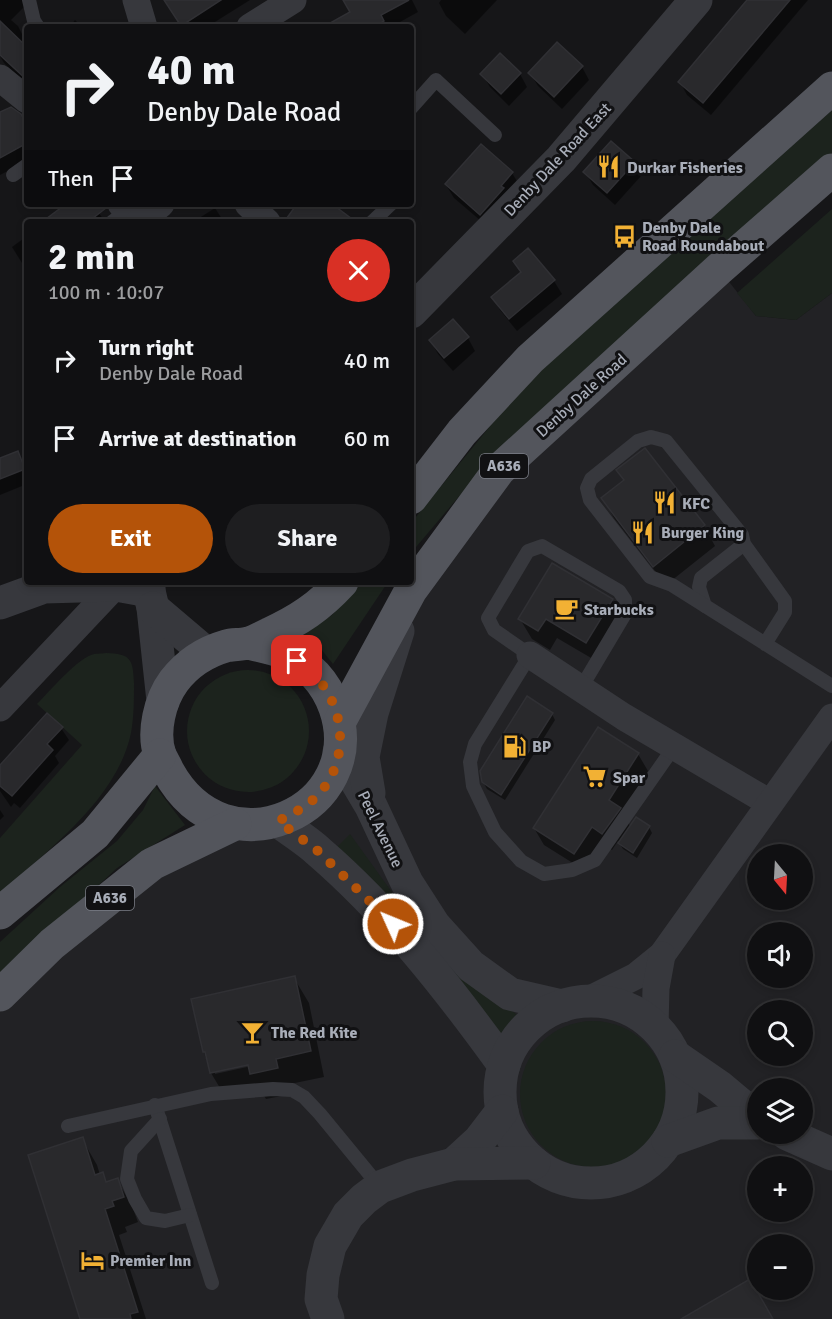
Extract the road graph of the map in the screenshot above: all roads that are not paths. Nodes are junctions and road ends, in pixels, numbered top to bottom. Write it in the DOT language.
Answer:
graph roads {
  1 [pos="29,0"];
  2 [pos="136,0"];
  3 [pos="293,0"];
  4 [pos="696,0"];
  5 [pos="36,24"];
  6 [pos="143,24"];
  7 [pos="255,24"];
  8 [pos="0,78"];
  9 [pos="832,88"];
  10 [pos="24,98"];
  11 [pos="414,105"];
  12 [pos="495,135"];
  13 [pos="24,167"];
  14 [pos="832,170"];
  15 [pos="13,175"];
  16 [pos="152,207"];
  17 [pos="251,207"];
  18 [pos="388,207"];
  19 [pos="127,216"];
  20 [pos="264,219"];
  21 [pos="375,219"];
  22 [pos="414,309"];
  23 [pos="414,494"];
  24 [pos="744,544"];
  25 [pos="116,585"];
  26 [pos="339,585"];
  27 [pos="411,590"];
  28 [pos="150,594"];
  29 [pos="0,603"];
  30 [pos="705,606"];
  31 [pos="249,643"];
  32 [pos="765,644"];
  33 [pos="206,653"];
  34 [pos="530,656"];
  35 [pos="832,686"];
  36 [pos="581,688"];
  37 [pos="163,701"];
  38 [pos="0,708"];
  39 [pos="832,717"];
  40 [pos="340,737"];
  41 [pos="674,747"];
  42 [pos="160,755"];
  43 [pos="770,803"];
  44 [pos="371,806"];
  45 [pos="278,821"];
  46 [pos="236,824"];
  47 [pos="0,913"];
  48 [pos="662,955"];
  49 [pos="0,995"];
  50 [pos="574,1004"];
  51 [pos="655,1027"];
  52 [pos="675,1056"];
  53 [pos="504,1065"];
  54 [pos="747,1110"];
  55 [pos="502,1111"];
  56 [pos="158,1112"];
  57 [pos="747,1123"];
  58 [pos="68,1126"];
  59 [pos="668,1141"];
  60 [pos="810,1144"];
  61 [pos="832,1154"];
  62 [pos="534,1163"];
  63 [pos="454,1164"];
  64 [pos="380,1187"];
  65 [pos="190,1215"];
  66 [pos="212,1283"];
  67 [pos="328,1319"];
  1 -- 5 [label="lane"];
  2 -- 6 [label="street"];
  3 -- 7 [label="street"];
  4 -- 22 [label="street, Denby Dale Road East"];
  8 -- 10 [label="street"];
  9 -- 23 [label="main road"];
  11 -- 12 [label="lane"];
  13 -- 15 [label="lane"];
  14 -- 27 [label="main road, Denby Dale Road / A636"];
  16 -- 19 [label="street"];
  17 -- 20 [label="street"];
  18 -- 21 [label="lane"];
  24 -- 30 [label="lane"];
  24 -- 30 [label="lane"];
  24 -- 32 [label="lane"];
  25 -- 28 [label="street"];
  25 -- 29 [label="street"];
  25 -- 38 [label="street"];
  26 -- 31 [label="main road, Denby Dale Road"];
  27 -- 40 [label="main road, Denby Dale Road / A636"];
  27 -- 44 [label="street"];
  28 -- 33 [label="street"];
  28 -- 37 [label="street"];
  30 -- 32 [label="lane"];
  31 -- 33 [label="main road, Denby Dale Road"];
  31 -- 40 [label="main road, Denby Dale Road"];
  32 -- 35 [label="lane"];
  33 -- 37 [label="main road, Denby Dale Road"];
  34 -- 36 [label="street"];
  34 -- 36 [label="lane"];
  34 -- 41 [label="lane"];
  36 -- 41 [label="street"];
  37 -- 42 [label="main road, Denby Dale Road"];
  39 -- 43 [label="street"];
  40 -- 44 [label="street, Peel Avenue"];
  40 -- 45 [label="main road, Denby Dale Road"];
  41 -- 43 [label="street"];
  42 -- 46 [label="main road, Denby Dale Road"];
  42 -- 47 [label="main road"];
  43 -- 48 [label="street"];
  44 -- 50 [label="street, Peel Avenue"];
  45 -- 46 [label="main road, Denby Dale Road"];
  45 -- 53 [label="street"];
  46 -- 49 [label="main road, Denby Dale Road / A636"];
  48 -- 50 [label="street"];
  48 -- 51 [label="street"];
  50 -- 51 [label="street"];
  50 -- 53 [label="street"];
  51 -- 52 [label="street"];
  52 -- 54 [label="street"];
  52 -- 59 [label="street"];
  53 -- 55 [label="street"];
  55 -- 62 [label="street"];
  55 -- 63 [label="street"];
  56 -- 58 [label="lane"];
  56 -- 64 [label="lane"];
  56 -- 65 [label="lane"];
  56 -- 65 [label="lane"];
  57 -- 59 [label="street"];
  59 -- 62 [label="street"];
  60 -- 61 [label="street"];
  62 -- 63 [label="street"];
  63 -- 64 [label="street"];
  64 -- 67 [label="street"];
  65 -- 66 [label="lane"];
}
